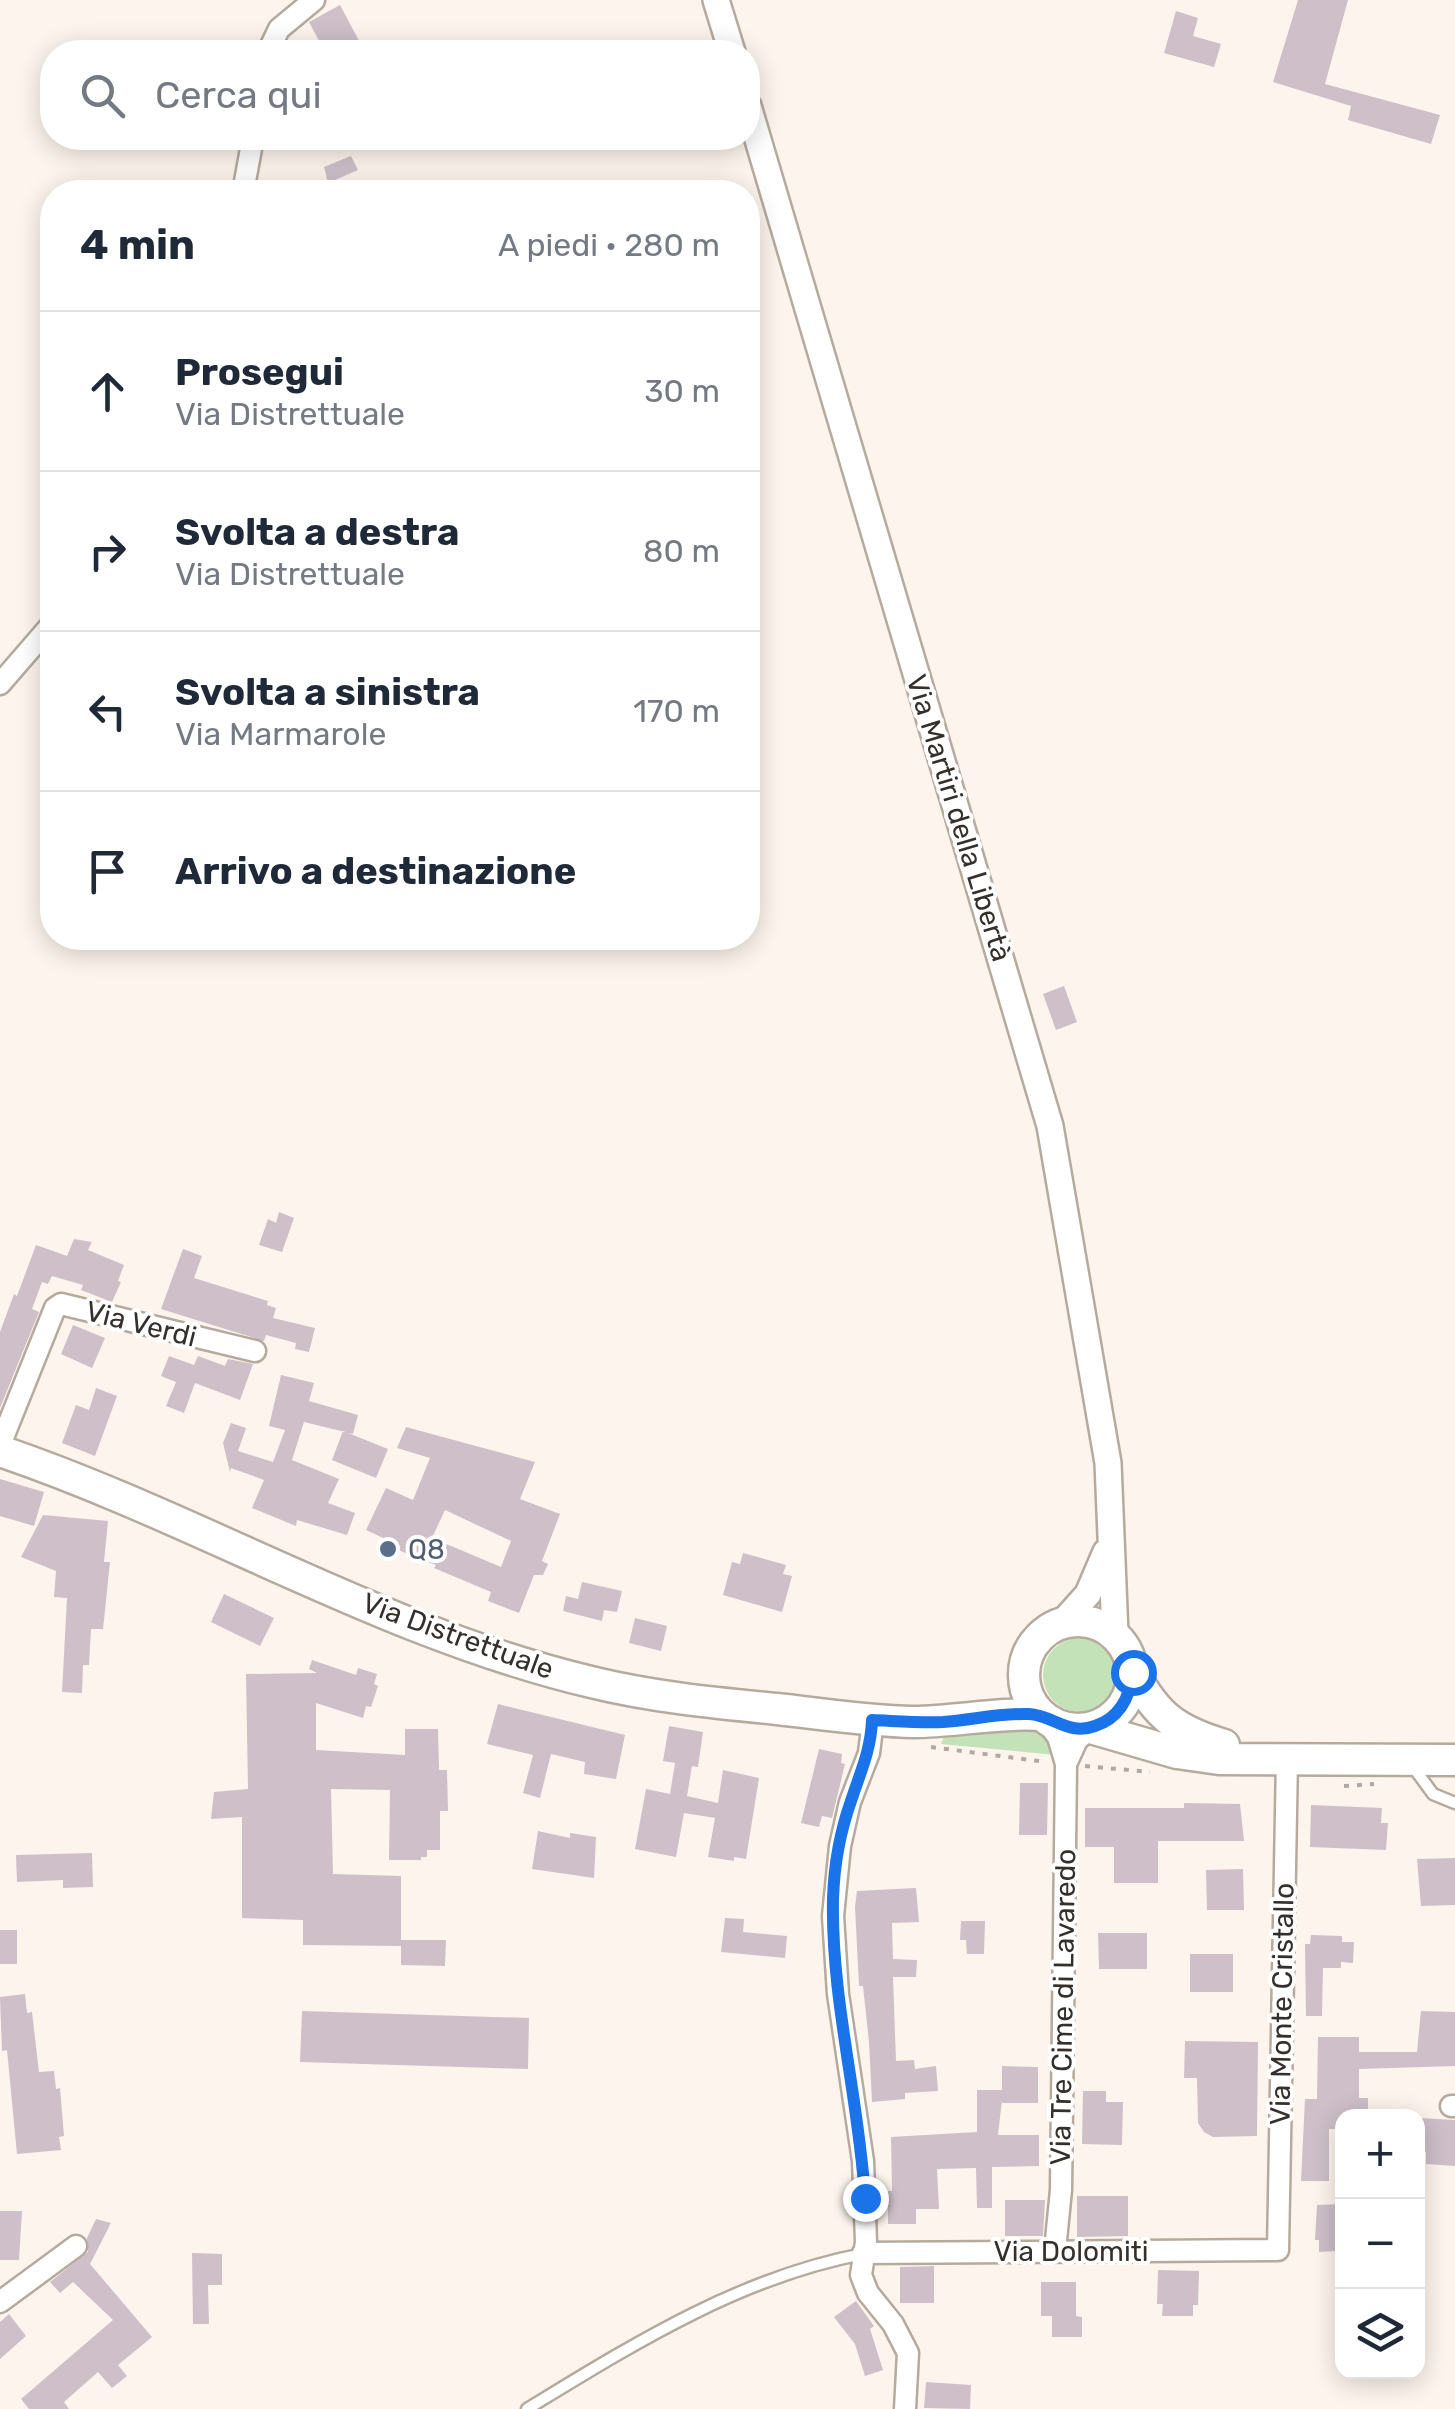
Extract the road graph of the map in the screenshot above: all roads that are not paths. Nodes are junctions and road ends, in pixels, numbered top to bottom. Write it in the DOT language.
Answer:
graph roads {
  1 [pos="314,0"];
  2 [pos="716,0"];
  3 [pos="274,40"];
  4 [pos="728,40"];
  5 [pos="760,147"];
  6 [pos="250,150"];
  7 [pos="245,180"];
  8 [pos="40,638"];
  9 [pos="0,684"];
  10 [pos="254,1351"];
  11 [pos="0,1448"];
  12 [pos="1109,1542"];
  13 [pos="1062,1622"];
  14 [pos="1115,1634"];
  15 [pos="1025,1662"];
  16 [pos="1133,1672"];
  17 [pos="1041,1715"];
  18 [pos="872,1720"];
  19 [pos="1091,1728"];
  20 [pos="935,1734"];
  21 [pos="1278,1758"];
  22 [pos="1408,1759"];
  23 [pos="1455,1760"];
  24 [pos="1062,1764"];
  25 [pos="1455,1803"];
  26 [pos="76,2246"];
  27 [pos="1055,2250"];
  28 [pos="1278,2250"];
  29 [pos="864,2254"];
  30 [pos="0,2302"];
  31 [pos="527,2409"];
  32 [pos="905,2409"];
  1 -- 3 [label="street"];
  2 -- 4 [label="street"];
  5 -- 12 [label="street, Via Martiri della Libertà"];
  6 -- 7 [label="street"];
  8 -- 9 [label="street"];
  10 -- 11 [label="street, Via Verdi"];
  11 -- 18 [label="main road, Via Distrettuale"];
  12 -- 13 [label="street"];
  12 -- 14 [label="street"];
  13 -- 14 [label="main road"];
  13 -- 15 [label="main road, Via Distrettuale"];
  14 -- 16 [label="main road, Via Distrettuale"];
  15 -- 17 [label="main road"];
  15 -- 20 [label="main road, Via Distrettuale"];
  16 -- 19 [label="main road"];
  16 -- 21 [label="main road, Via Distrettuale"];
  17 -- 19 [label="main road, Via Distrettuale"];
  17 -- 20 [label="main road, Via Distrettuale"];
  17 -- 24 [label="street, Via Tre Cime di Lavaredo"];
  18 -- 20 [label="main road, Via Distrettuale"];
  18 -- 29 [label="street"];
  19 -- 21 [label="main road, Via Distrettuale"];
  19 -- 24 [label="street"];
  21 -- 22 [label="main road, Via Distrettuale"];
  21 -- 28 [label="street, Via Monte Cristallo"];
  22 -- 23 [label="main road, Via Distrettuale"];
  22 -- 25 [label="lane"];
  24 -- 27 [label="street, Via Tre Cime di Lavaredo"];
  26 -- 30 [label="street"];
  27 -- 28 [label="street, Via Dolomiti"];
  27 -- 29 [label="street, Via Dolomiti"];
  29 -- 31 [label="lane"];
  29 -- 32 [label="street"];
}
